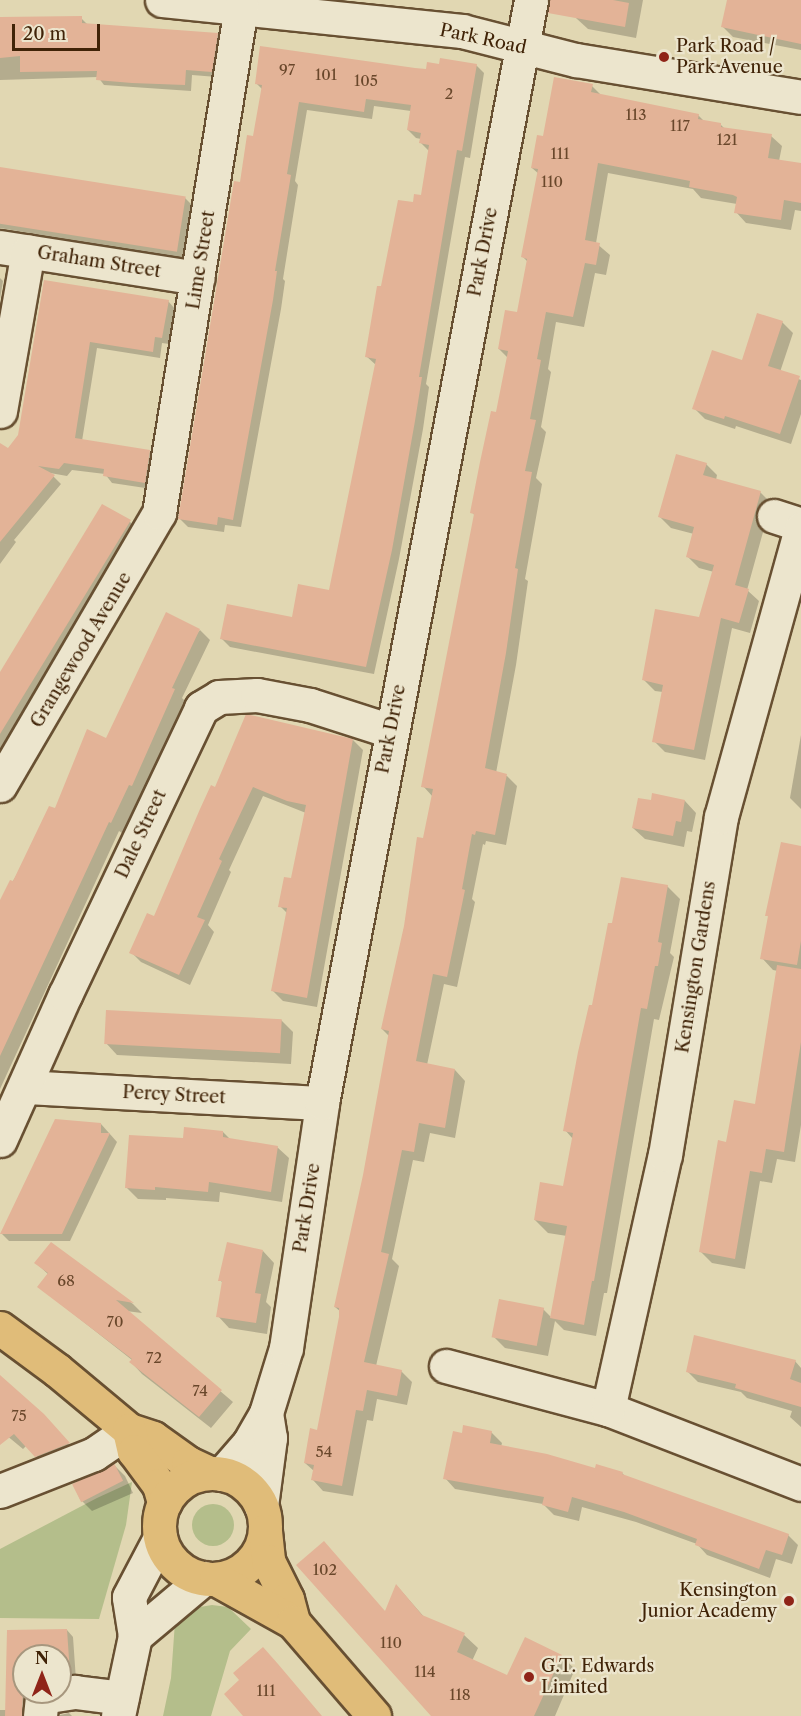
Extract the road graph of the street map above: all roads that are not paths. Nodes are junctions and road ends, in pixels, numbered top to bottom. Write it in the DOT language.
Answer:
graph roads {
  1 [pos="162,0"];
  2 [pos="531,0"];
  3 [pos="223,4"];
  4 [pos="523,46"];
  5 [pos="801,97"];
  6 [pos="14,249"];
  7 [pos="198,278"];
  8 [pos="0,411"];
  9 [pos="159,513"];
  10 [pos="792,524"];
  11 [pos="391,731"];
  12 [pos="0,785"];
  13 [pos="25,1087"];
  14 [pos="322,1103"];
  15 [pos="0,1140"];
  16 [pos="0,1328"];
  17 [pos="446,1366"];
  18 [pos="608,1409"];
  19 [pos="266,1413"];
  20 [pos="129,1430"];
  21 [pos="216,1474"];
  22 [pos="801,1484"];
  23 [pos="0,1491"];
  24 [pos="164,1503"];
  25 [pos="263,1518"];
  26 [pos="160,1538"];
  27 [pos="210,1578"];
  28 [pos="293,1622"];
  29 [pos="135,1636"];
  30 [pos="120,1707"];
  31 [pos="40,1716"];
  32 [pos="374,1716"];
  1 -- 3 [label="street, Park Road"];
  2 -- 4 [label="street, Park Drive"];
  3 -- 4 [label="street, Park Road"];
  3 -- 7 [label="street, Lime Street"];
  4 -- 5 [label="street, Park Road"];
  4 -- 11 [label="street, Park Drive"];
  6 -- 7 [label="street, Graham Street"];
  6 -- 8 [label="street"];
  7 -- 9 [label="street, Lime Street"];
  9 -- 12 [label="street, Grangewood Avenue"];
  10 -- 18 [label="street, Kensington Gardens"];
  11 -- 13 [label="street, Dale Street"];
  11 -- 14 [label="street, Park Drive"];
  13 -- 14 [label="street, Percy Street"];
  13 -- 15 [label="street, Dale Street"];
  14 -- 19 [label="street, Park Drive"];
  16 -- 20 [label="main road"];
  17 -- 18 [label="street"];
  18 -- 22 [label="street"];
  19 -- 21 [label="street, Park Drive"];
  19 -- 25 [label="street, Park Drive"];
  20 -- 21 [label="main road"];
  20 -- 23 [label="street"];
  20 -- 24 [label="main road"];
  21 -- 24 [label="main road"];
  21 -- 25 [label="main road"];
  24 -- 26 [label="main road"];
  25 -- 27 [label="main road"];
  25 -- 28 [label="main road"];
  26 -- 27 [label="main road"];
  26 -- 29 [label="street"];
  27 -- 28 [label="main road"];
  27 -- 29 [label="street"];
  28 -- 32 [label="main road"];
  29 -- 30 [label="street"];
  30 -- 31 [label="street"];
}
